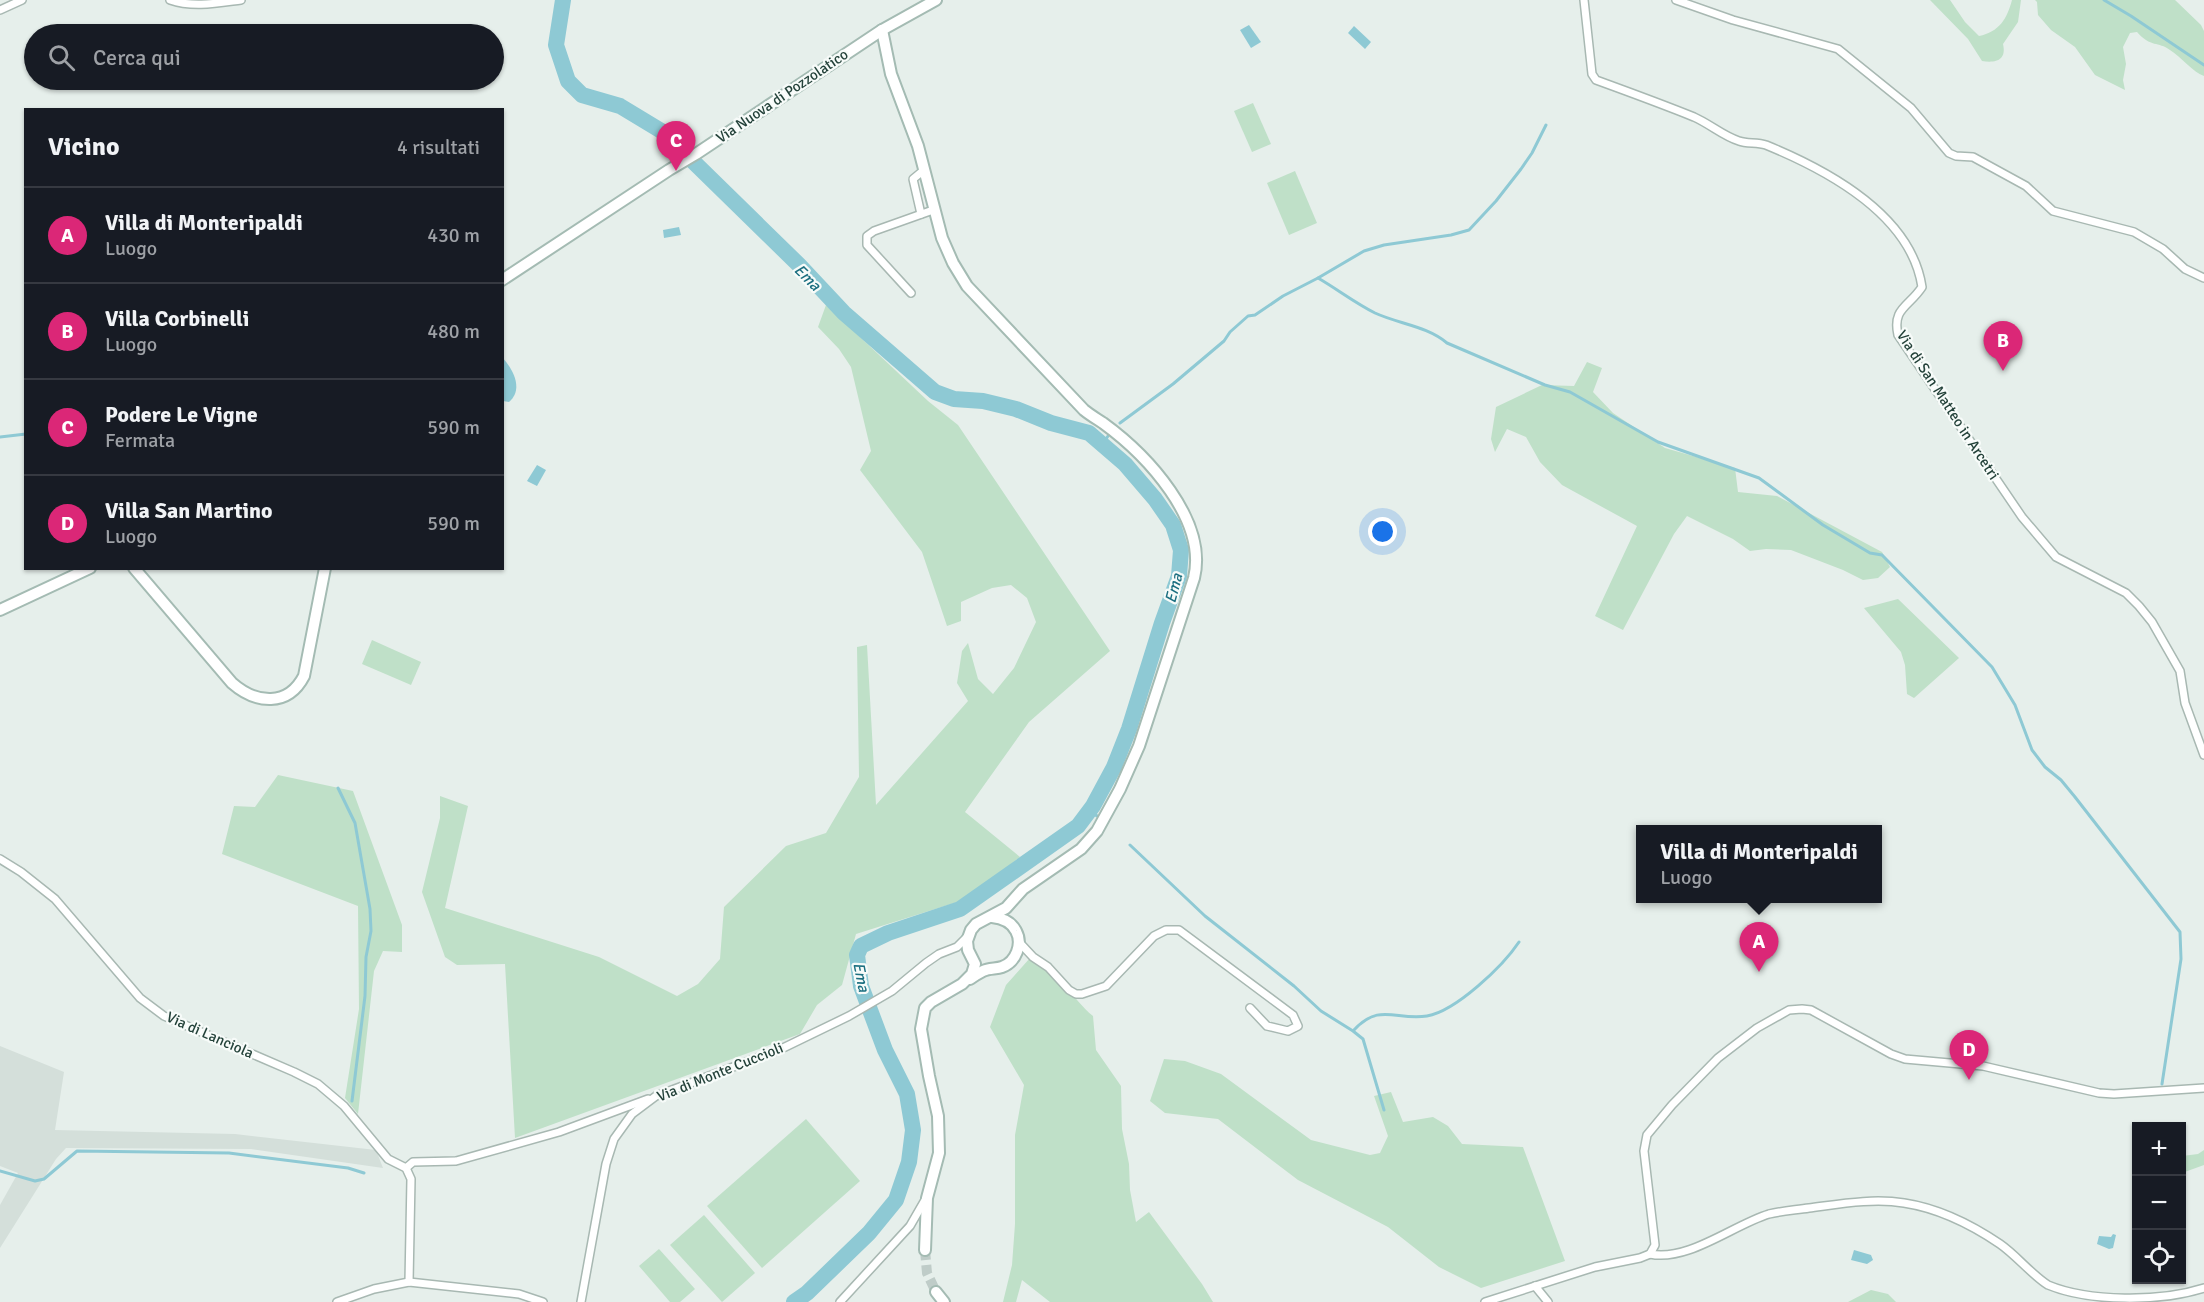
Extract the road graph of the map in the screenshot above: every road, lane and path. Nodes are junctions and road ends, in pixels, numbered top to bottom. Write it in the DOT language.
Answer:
graph roads {
  1 [pos="22,0"];
  2 [pos="170,0"];
  3 [pos="242,0"];
  4 [pos="936,0"];
  5 [pos="1584,0"];
  6 [pos="1676,0"];
  7 [pos="0,10"];
  8 [pos="882,30"];
  9 [pos="924,170"];
  10 [pos="933,210"];
  11 [pos="921,214"];
  12 [pos="2204,278"];
  13 [pos="504,279"];
  14 [pos="911,293"];
  15 [pos="86,570"];
  16 [pos="136,570"];
  17 [pos="325,570"];
  18 [pos="0,610"];
  19 [pos="2204,755"];
  20 [pos="0,859"];
  21 [pos="1012,902"];
  22 [pos="992,917"];
  23 [pos="1008,921"];
  24 [pos="969,935"];
  25 [pos="1019,942"];
  26 [pos="948,951"];
  27 [pos="1015,957"];
  28 [pos="1033,957"];
  29 [pos="973,959"];
  30 [pos="994,969"];
  31 [pos="962,984"];
  32 [pos="1250,1008"];
  33 [pos="2204,1088"];
  34 [pos="656,1096"];
  35 [pos="406,1168"];
  36 [pos="927,1198"];
  37 [pos="925,1250"];
  38 [pos="1650,1254"];
  39 [pos="409,1282"];
  40 [pos="1535,1286"];
  41 [pos="2204,1288"];
  42 [pos="936,1292"];
  43 [pos="337,1302"];
  44 [pos="543,1302"];
  45 [pos="580,1302"];
  46 [pos="840,1302"];
  47 [pos="944,1302"];
  48 [pos="1485,1302"];
  49 [pos="1548,1302"];
  1 -- 7 [label="street"];
  2 -- 3 [label="street"];
  4 -- 8 [label="street, Via Nuova di Pozzolatico"];
  5 -- 19 [label="street, Via di San Matteo in Arcetri"];
  6 -- 12 [label="street"];
  8 -- 9 [label="street"];
  8 -- 13 [label="street, Via Nuova di Pozzolatico"];
  9 -- 10 [label="street"];
  9 -- 11 [label="street"];
  10 -- 11 [label="street"];
  10 -- 21 [label="street"];
  11 -- 14 [label="street"];
  15 -- 18 [label="street"];
  16 -- 17 [label="street"];
  20 -- 35 [label="street, Via di Lanciola"];
  21 -- 22 [label="street"];
  21 -- 23 [label="street"];
  22 -- 23 [label="street"];
  22 -- 24 [label="street"];
  23 -- 25 [label="street"];
  24 -- 26 [label="street, Via di Monte Cuccioli"];
  24 -- 29 [label="street"];
  25 -- 27 [label="street"];
  25 -- 28 [label="street"];
  26 -- 29 [label="street"];
  26 -- 34 [label="street, Via di Monte Cuccioli"];
  27 -- 28 [label="street"];
  27 -- 30 [label="street"];
  28 -- 32 [label="street"];
  29 -- 30 [label="street"];
  29 -- 31 [label="street"];
  30 -- 31 [label="street"];
  31 -- 36 [label="street"];
  33 -- 38 [label="street"];
  34 -- 35 [label="street"];
  34 -- 45 [label="street, Via di Monte Cuccioli"];
  35 -- 39 [label="street"];
  36 -- 37 [label="street"];
  36 -- 46 [label="street"];
  38 -- 40 [label="street"];
  38 -- 41 [label="street"];
  39 -- 43 [label="street"];
  39 -- 44 [label="street"];
  40 -- 48 [label="street"];
  40 -- 49 [label="street"];
  42 -- 47 [label="street"];
}
